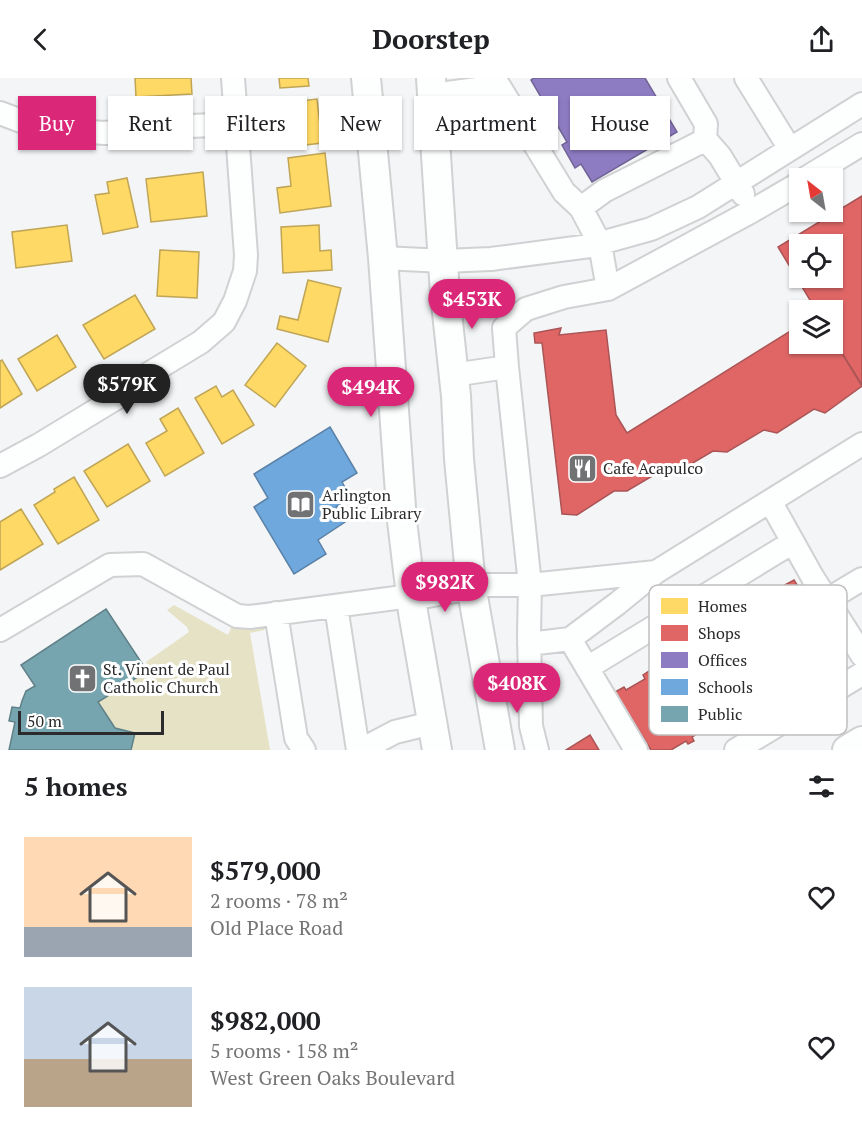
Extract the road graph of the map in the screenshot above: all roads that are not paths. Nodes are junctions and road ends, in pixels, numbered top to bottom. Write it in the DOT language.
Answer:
graph roads {
  1 [pos="233,78"];
  2 [pos="366,78"];
  3 [pos="679,78"];
  4 [pos="746,78"];
  5 [pos="505,82"];
  6 [pos="431,87"];
  7 [pos="234,96"];
  8 [pos="862,104"];
  9 [pos="0,113"];
  10 [pos="205,125"];
  11 [pos="706,140"];
  12 [pos="862,144"];
  13 [pos="790,149"];
  14 [pos="238,150"];
  15 [pos="822,168"];
  16 [pos="736,183"];
  17 [pos="789,190"];
  18 [pos="581,208"];
  19 [pos="752,212"];
  20 [pos="600,244"];
  21 [pos="383,258"];
  22 [pos="444,261"];
  23 [pos="608,289"];
  24 [pos="507,367"];
  25 [pos="453,375"];
  26 [pos="862,444"];
  27 [pos="0,466"];
  28 [pos="770,501"];
  29 [pos="793,542"];
  30 [pos="656,572"];
  31 [pos="862,579"];
  32 [pos="471,585"];
  33 [pos="530,585"];
  34 [pos="723,585"];
  35 [pos="818,585"];
  36 [pos="847,588"];
  37 [pos="411,596"];
  38 [pos="336,606"];
  39 [pos="276,614"];
  40 [pos="0,630"];
  41 [pos="649,630"];
  42 [pos="847,631"];
  43 [pos="570,639"];
  44 [pos="529,644"];
  45 [pos="862,655"];
  46 [pos="587,668"];
  47 [pos="862,674"];
  48 [pos="847,683"];
  49 [pos="761,735"];
  50 [pos="435,736"];
  51 [pos="862,741"];
  52 [pos="304,750"];
  53 [pos="360,750"];
  54 [pos="500,750"];
  55 [pos="537,750"];
  56 [pos="636,750"];
  57 [pos="736,750"];
  58 [pos="847,750"];
  1 -- 7 [label="street"];
  2 -- 21 [label="main road"];
  3 -- 11 [label="street"];
  4 -- 13 [label="street"];
  5 -- 6 [label="street"];
  5 -- 18 [label="street"];
  6 -- 22 [label="main road"];
  8 -- 13 [label="street"];
  9 -- 10 [label="street"];
  11 -- 16 [label="street"];
  11 -- 18 [label="street"];
  12 -- 15 [label="street"];
  13 -- 16 [label="street"];
  14 -- 27 [label="street"];
  16 -- 19 [label="street"];
  16 -- 20 [label="street"];
  17 -- 19 [label="street"];
  18 -- 20 [label="street"];
  19 -- 23 [label="street"];
  20 -- 22 [label="street"];
  20 -- 23 [label="street"];
  21 -- 22 [label="street"];
  21 -- 37 [label="main road"];
  22 -- 25 [label="main road"];
  23 -- 24 [label="street"];
  24 -- 25 [label="street"];
  24 -- 33 [label="street"];
  25 -- 32 [label="main road"];
  26 -- 28 [label="street"];
  28 -- 29 [label="street"];
  28 -- 30 [label="street"];
  29 -- 34 [label="street"];
  29 -- 35 [label="street"];
  30 -- 33 [label="street"];
  30 -- 43 [label="street"];
  31 -- 36 [label="street"];
  32 -- 33 [label="street"];
  32 -- 37 [label="main road"];
  32 -- 54 [label="main road"];
  33 -- 44 [label="street"];
  37 -- 38 [label="street"];
  37 -- 50 [label="main road"];
  38 -- 39 [label="street"];
  38 -- 53 [label="street"];
  39 -- 40 [label="street"];
  39 -- 52 [label="street"];
  41 -- 46 [label="street"];
  42 -- 45 [label="street"];
  43 -- 44 [label="street"];
  43 -- 46 [label="street"];
  44 -- 55 [label="street"];
  46 -- 56 [label="street"];
  47 -- 48 [label="street"];
  49 -- 57 [label="street"];
  50 -- 53 [label="street"];
  51 -- 58 [label="main road"];
}
